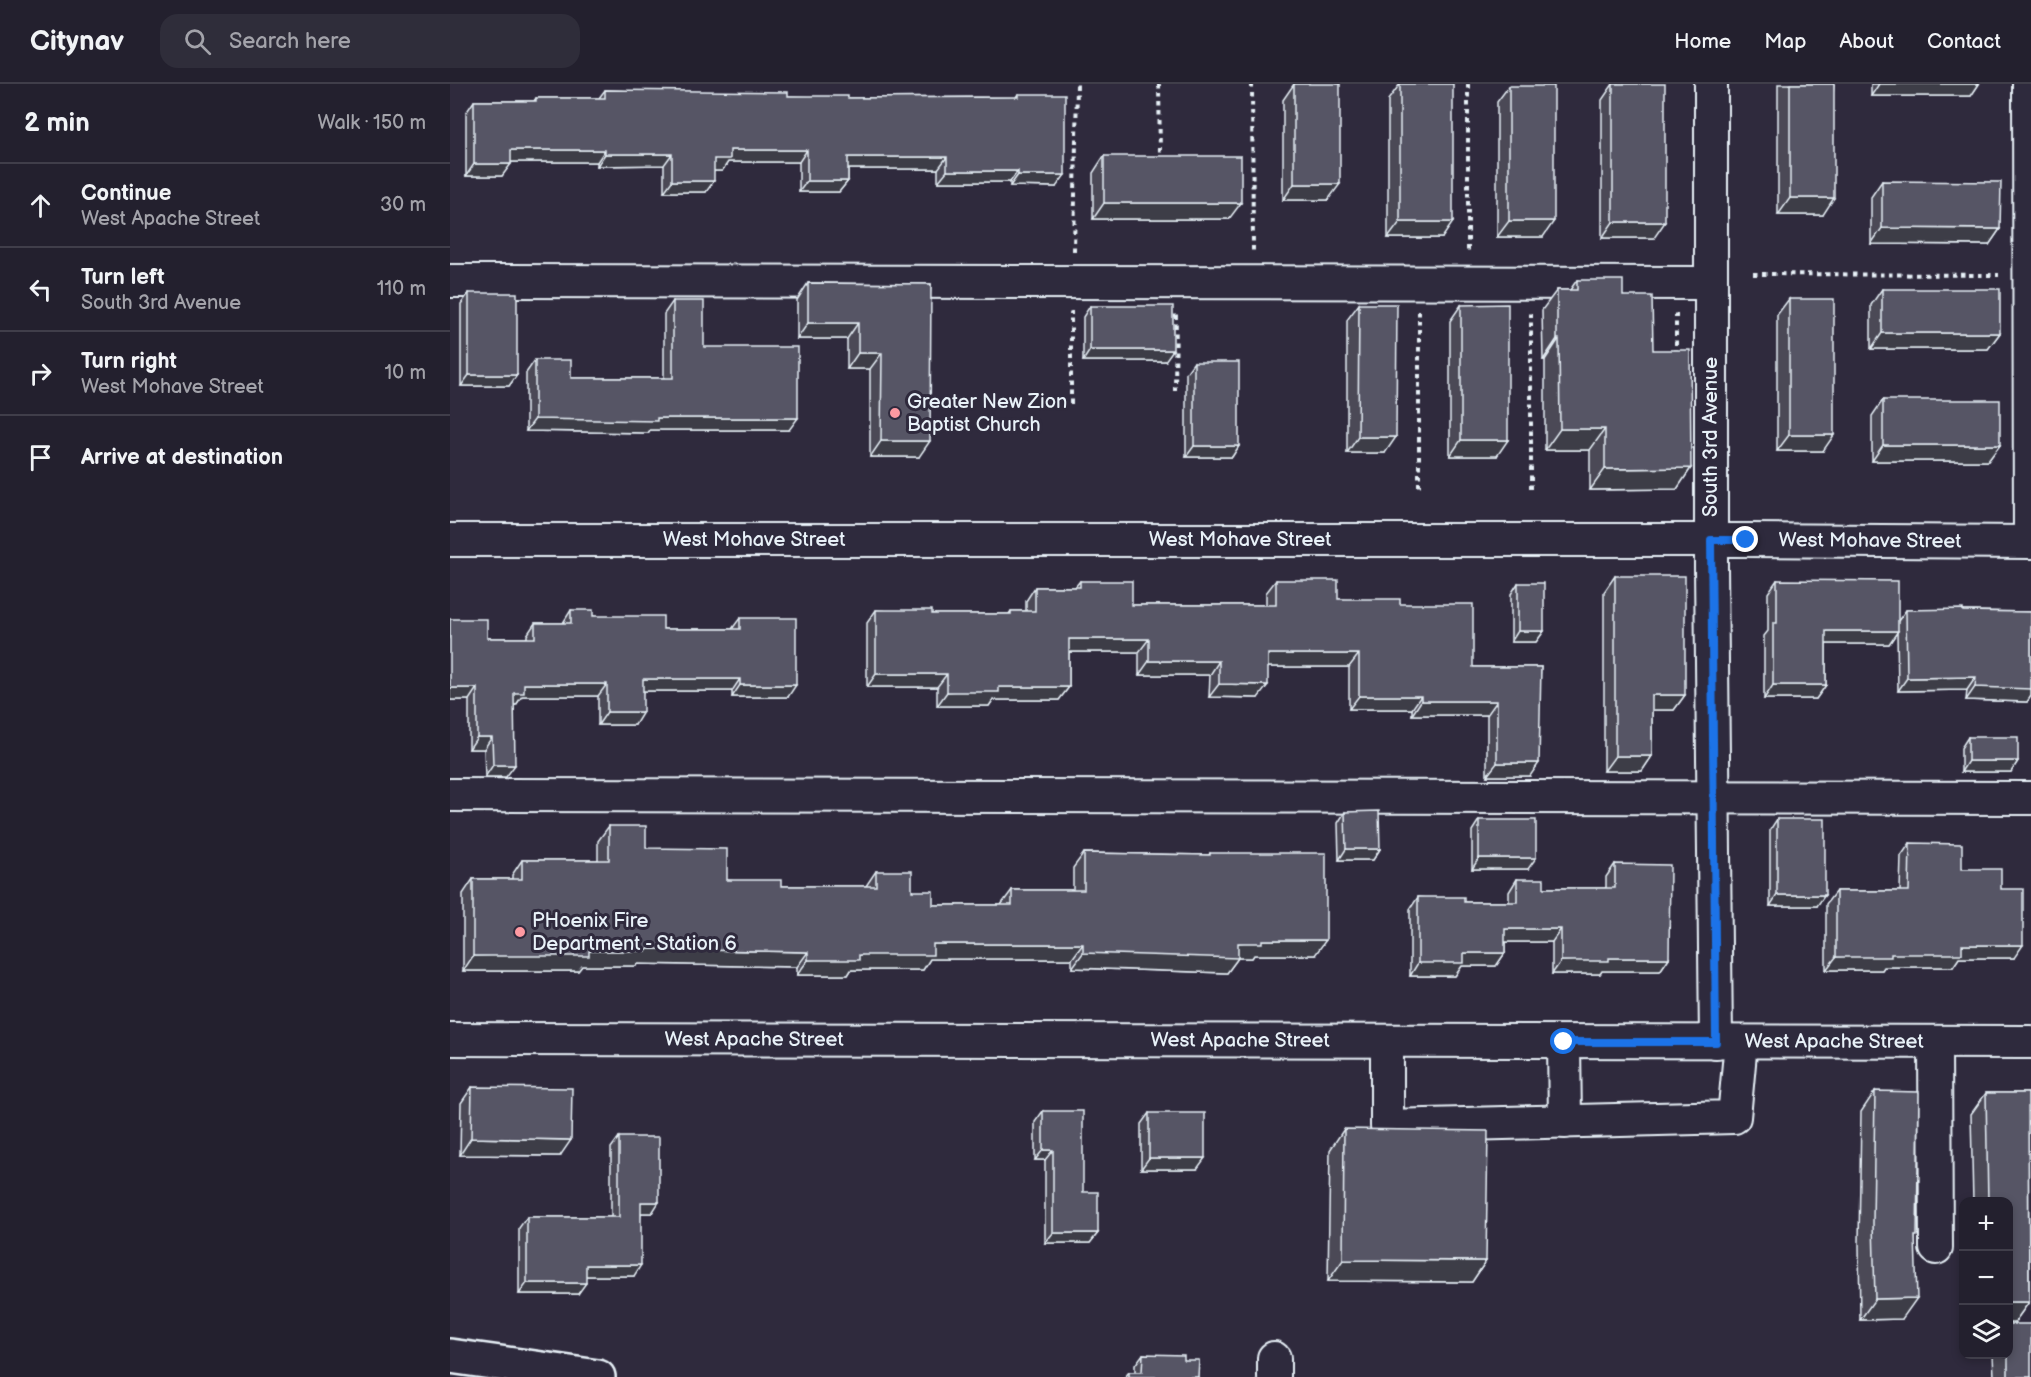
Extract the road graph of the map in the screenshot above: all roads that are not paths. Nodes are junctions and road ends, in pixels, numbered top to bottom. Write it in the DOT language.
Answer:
graph roads {
  1 [pos="1710,84"];
  2 [pos="2029,84"];
  3 [pos="450,281"];
  4 [pos="1710,283"];
  5 [pos="450,540"];
  6 [pos="1711,540"];
  7 [pos="2031,542"];
  8 [pos="450,795"];
  9 [pos="1713,798"];
  10 [pos="2031,798"];
  11 [pos="450,1039"];
  12 [pos="1387,1041"];
  13 [pos="1564,1042"];
  14 [pos="1729,1042"];
  15 [pos="1935,1042"];
  16 [pos="2031,1042"];
  17 [pos="1565,1122"];
  18 [pos="1936,1248"];
  19 [pos="450,1356"];
  20 [pos="598,1377"];
  1 -- 4 [label="street, South 3rd Avenue"];
  2 -- 7 [label="street"];
  3 -- 4 [label="street"];
  4 -- 6 [label="street, South 3rd Avenue"];
  5 -- 6 [label="street, West Mohave Street"];
  6 -- 7 [label="street, West Mohave Street"];
  6 -- 9 [label="street, South 3rd Avenue"];
  8 -- 9 [label="street"];
  9 -- 10 [label="street"];
  9 -- 14 [label="street, South 3rd Avenue"];
  11 -- 12 [label="street, West Apache Street"];
  12 -- 13 [label="street, West Apache Street"];
  12 -- 17 [label="street"];
  13 -- 14 [label="street, West Apache Street"];
  13 -- 17 [label="street"];
  14 -- 15 [label="street, West Apache Street"];
  14 -- 17 [label="street, South 3rd Avenue"];
  15 -- 16 [label="street, West Apache Street"];
  15 -- 18 [label="street"];
  19 -- 20 [label="main road"];
}
